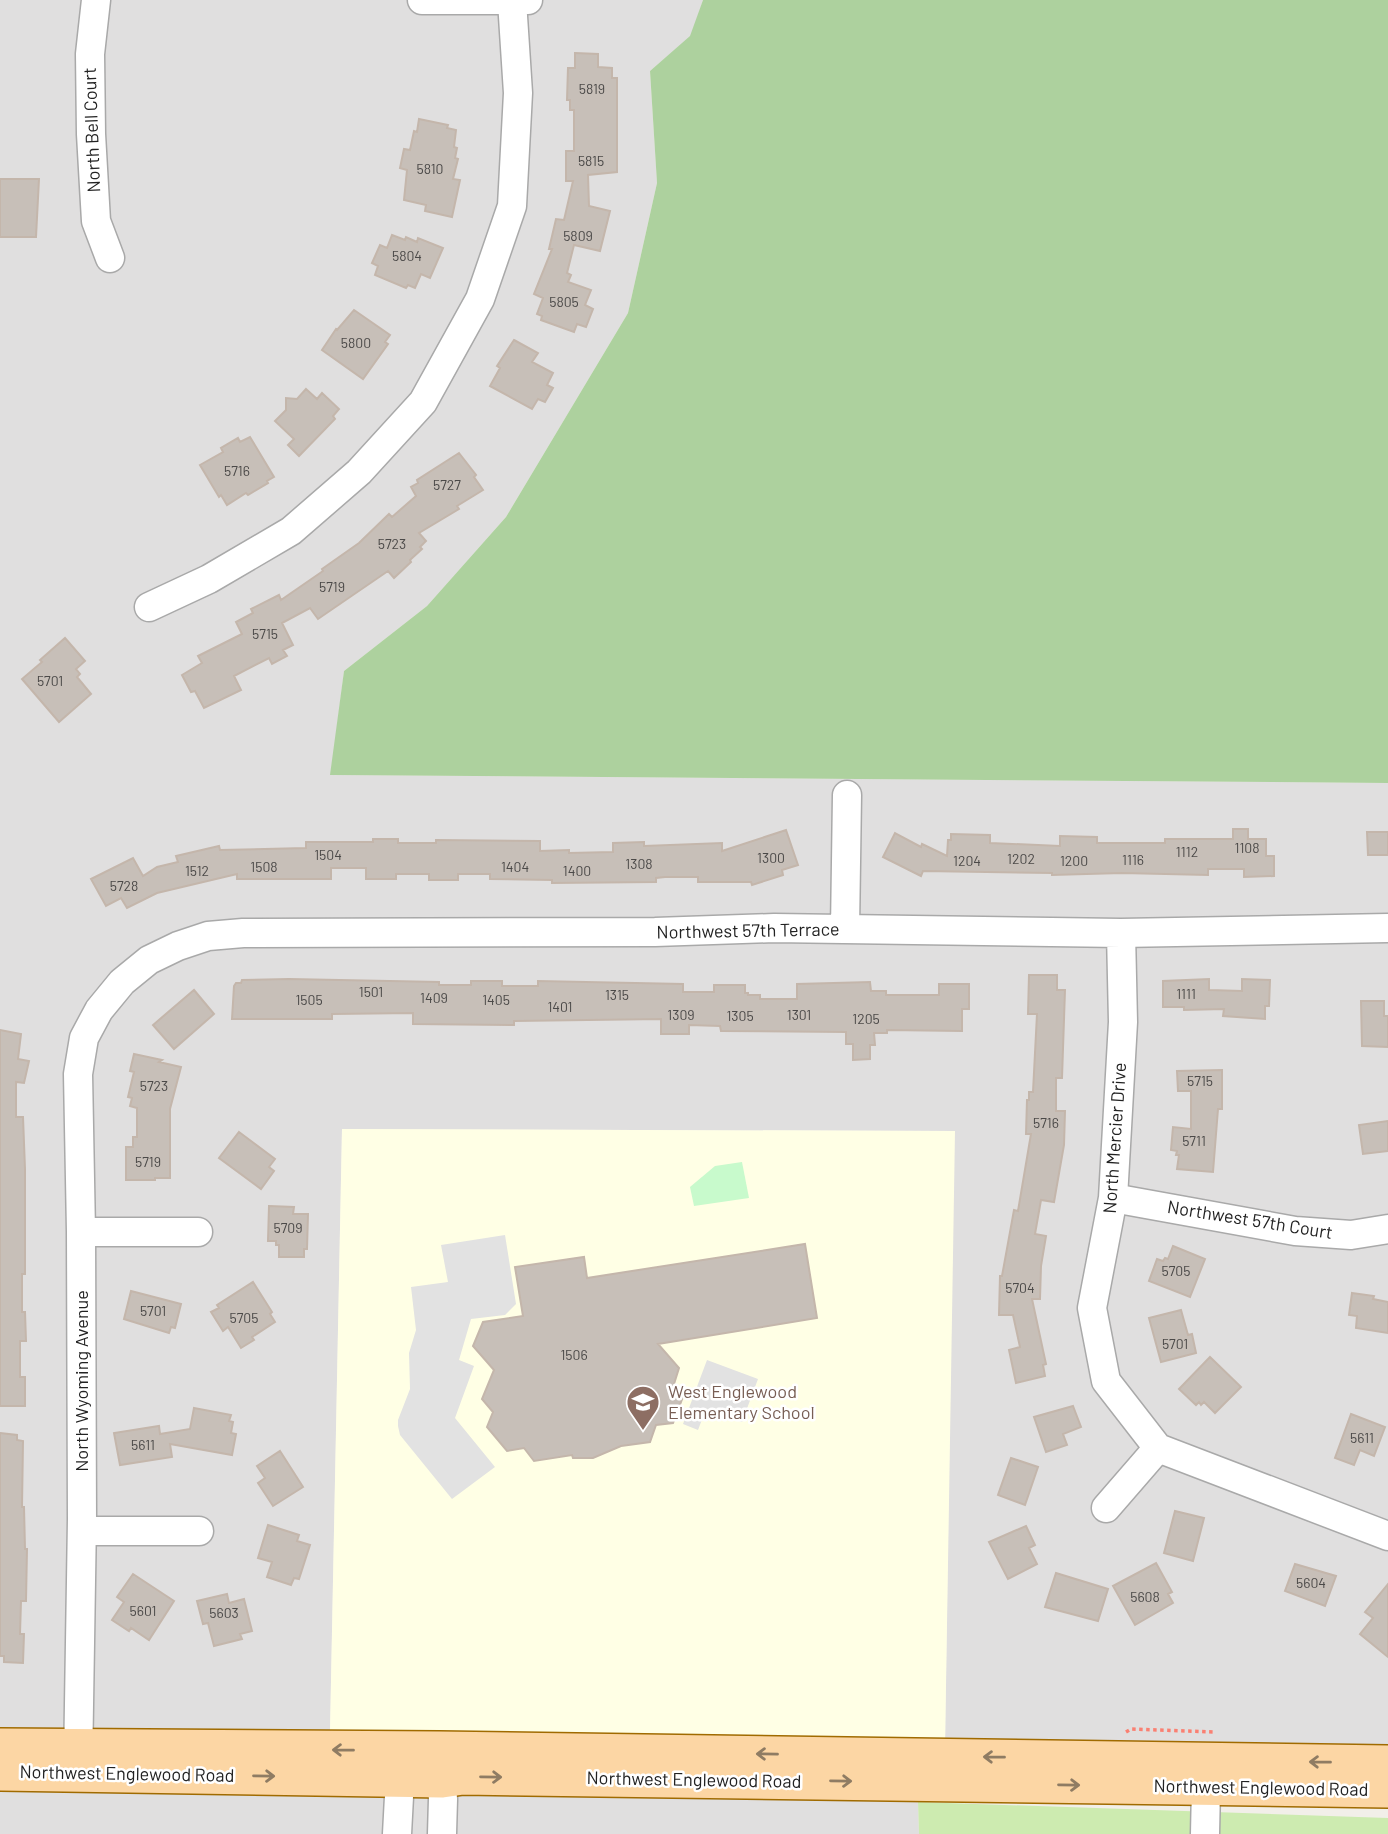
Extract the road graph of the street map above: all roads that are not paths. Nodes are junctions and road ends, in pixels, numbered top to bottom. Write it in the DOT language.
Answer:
graph roads {
  1 [pos="96,0"];
  2 [pos="422,0"];
  3 [pos="520,1"];
  4 [pos="110,258"];
  5 [pos="149,607"];
  6 [pos="847,795"];
  7 [pos="1388,928"];
  8 [pos="845,929"];
  9 [pos="1121,933"];
  10 [pos="122,982"];
  11 [pos="1113,1198"];
  12 [pos="1388,1229"];
  13 [pos="81,1232"];
  14 [pos="198,1232"];
  15 [pos="1158,1448"];
  16 [pos="1106,1508"];
  17 [pos="82,1531"];
  18 [pos="200,1531"];
  19 [pos="1388,1536"];
  20 [pos="0,1746"];
  21 [pos="78,1759"];
  22 [pos="1388,1763"];
  23 [pos="401,1764"];
  24 [pos="440,1765"];
  25 [pos="0,1773"];
  26 [pos="1205,1774"];
  27 [pos="1388,1790"];
  28 [pos="397,1834"];
  29 [pos="442,1834"];
  30 [pos="1205,1834"];
  1 -- 4 [label="street, North Bell Court"];
  2 -- 3 [label="street"];
  3 -- 5 [label="street"];
  6 -- 8 [label="street"];
  7 -- 9 [label="street, Northwest 57th Terrace"];
  8 -- 9 [label="street, Northwest 57th Terrace"];
  8 -- 10 [label="street, Northwest 57th Terrace"];
  9 -- 11 [label="street, North Mercier Drive"];
  10 -- 13 [label="street, North Wyoming Avenue"];
  11 -- 12 [label="street, Northwest 57th Court"];
  11 -- 15 [label="street, North Mercier Drive"];
  13 -- 14 [label="street"];
  13 -- 17 [label="street, North Wyoming Avenue"];
  15 -- 16 [label="street"];
  15 -- 19 [label="street"];
  17 -- 18 [label="street"];
  17 -- 21 [label="street, North Wyoming Avenue"];
  20 -- 21 [label="main road, Northwest Englewood Road"];
  21 -- 23 [label="main road, Northwest Englewood Road"];
  21 -- 25 [label="main road, Northwest Englewood Road"];
  22 -- 26 [label="main road, Northwest Englewood Road, one-way"];
  23 -- 24 [label="main road, Northwest Englewood Road"];
  23 -- 28 [label="street"];
  24 -- 26 [label="main road, Northwest Englewood Road"];
  24 -- 29 [label="street"];
  26 -- 27 [label="main road, Northwest Englewood Road"];
  26 -- 30 [label="street"];
}
